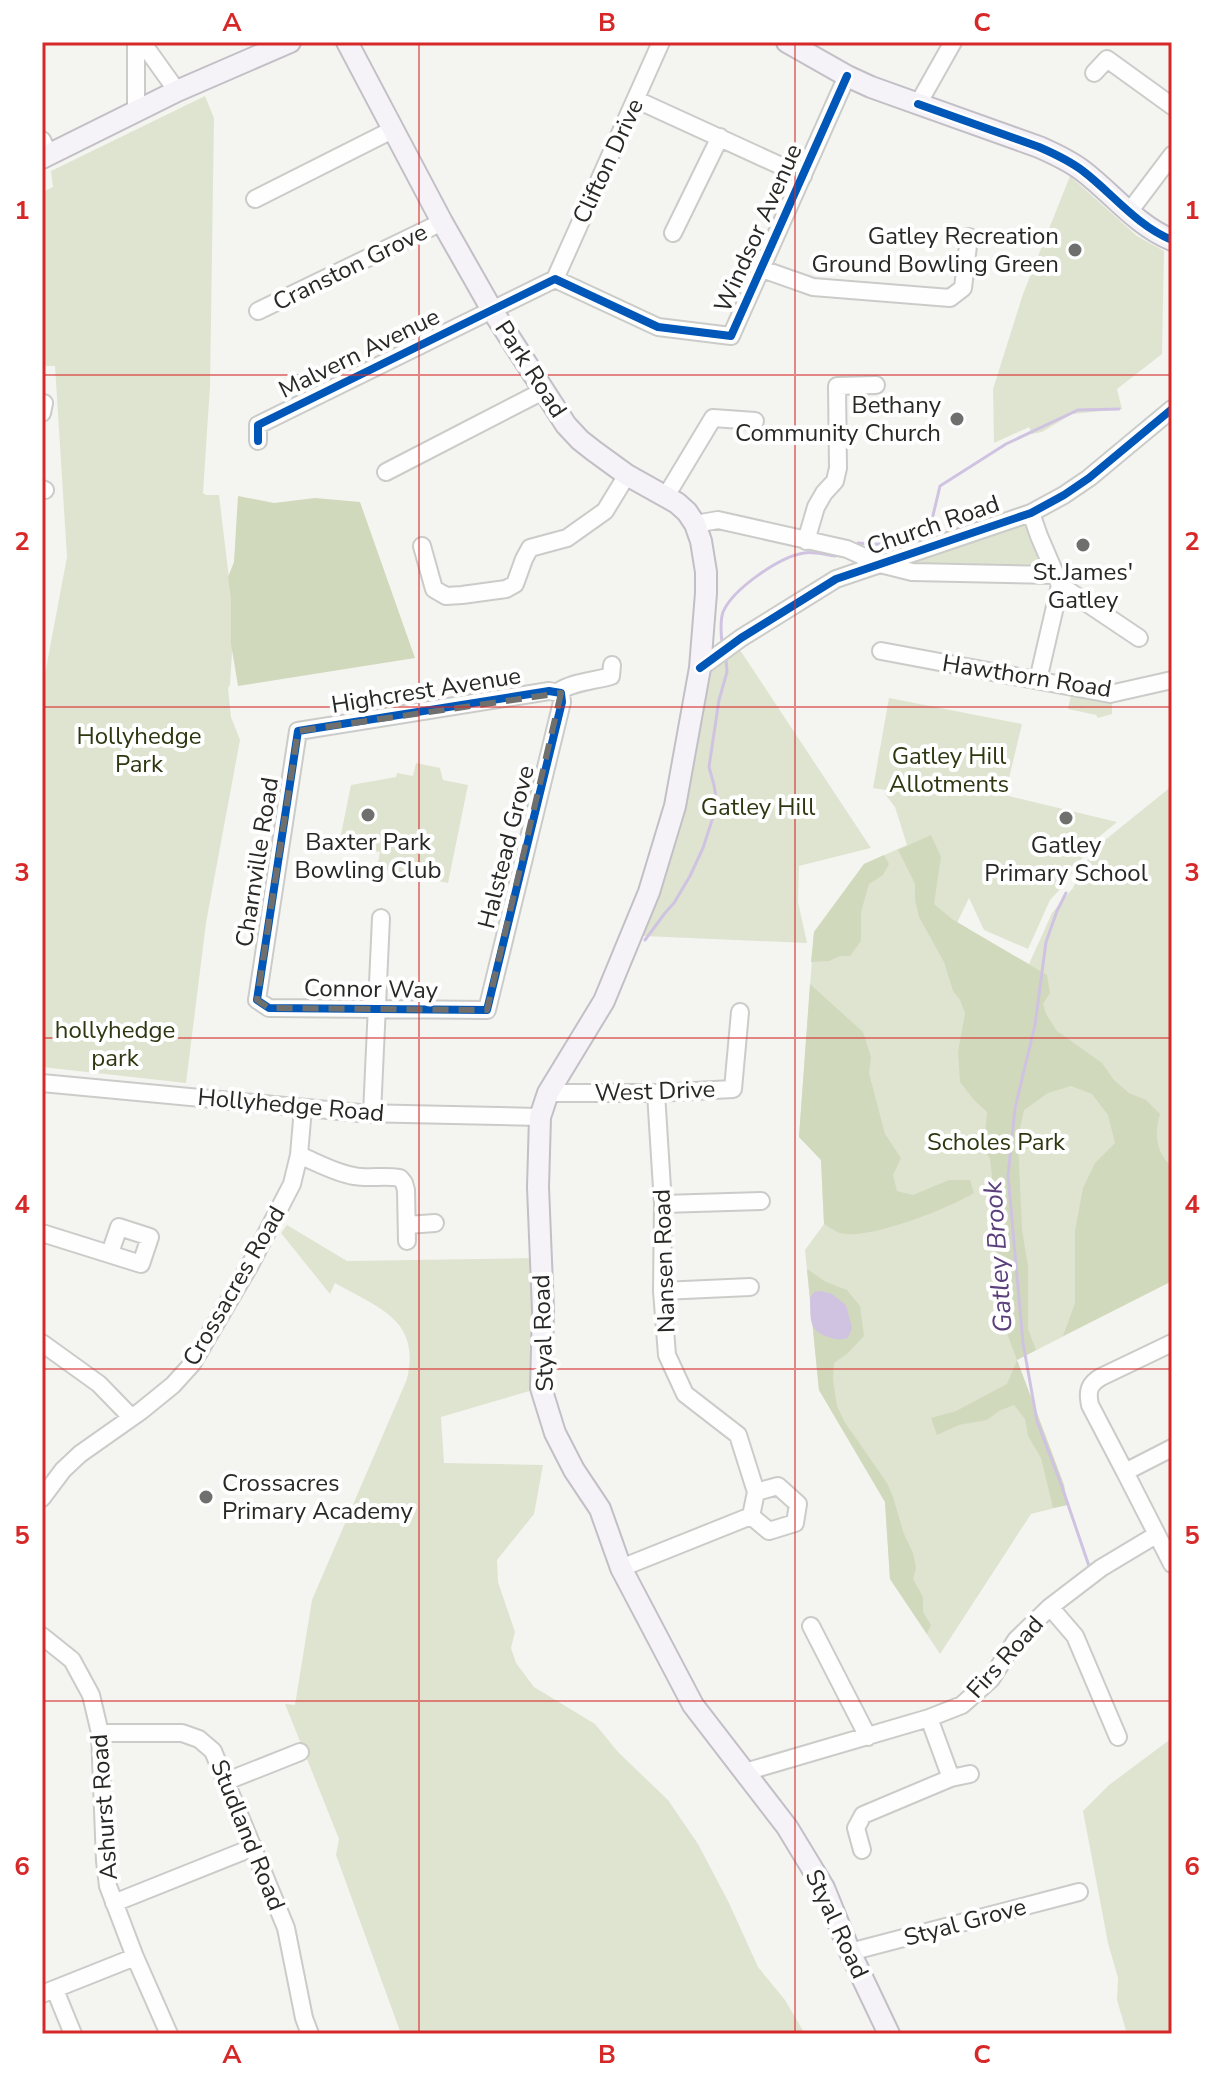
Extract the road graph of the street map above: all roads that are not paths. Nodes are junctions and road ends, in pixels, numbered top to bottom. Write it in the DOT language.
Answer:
graph roads {
  1 [pos="139,42"];
  2 [pos="290,42"];
  3 [pos="347,42"];
  4 [pos="661,42"];
  5 [pos="787,42"];
  6 [pos="953,42"];
  7 [pos="1094,73"];
  8 [pos="847,76"];
  9 [pos="177,91"];
  10 [pos="637,100"];
  11 [pos="918,104"];
  12 [pos="1172,106"];
  13 [pos="136,111"];
  14 [pos="394,129"];
  15 [pos="720,137"];
  16 [pos="44,151"];
  17 [pos="1172,155"];
  18 [pos="803,176"];
  19 [pos="255,199"];
  20 [pos="1129,212"];
  21 [pos="442,222"];
  22 [pos="673,233"];
  23 [pos="969,237"];
  24 [pos="1172,240"];
  25 [pos="762,269"];
  26 [pos="555,279"];
  27 [pos="492,310"];
  28 [pos="258,311"];
  29 [pos="876,385"];
  30 [pos="545,390"];
  31 [pos="1172,409"];
  32 [pos="755,421"];
  33 [pos="258,441"];
  34 [pos="386,472"];
  35 [pos="627,475"];
  36 [pos="666,496"];
  37 [pos="1031,513"];
  38 [pos="695,524"];
  39 [pos="806,541"];
  40 [pos="422,546"];
  41 [pos="880,564"];
  42 [pos="1058,580"];
  43 [pos="1139,638"];
  44 [pos="881,651"];
  45 [pos="612,665"];
  46 [pos="700,668"];
  47 [pos="1038,680"];
  48 [pos="1172,680"];
  49 [pos="559,693"];
  50 [pos="298,731"];
  51 [pos="381,918"];
  52 [pos="257,1000"];
  53 [pos="376,1010"];
  54 [pos="487,1010"];
  55 [pos="740,1012"];
  56 [pos="42,1083"];
  57 [pos="548,1093"];
  58 [pos="656,1093"];
  59 [pos="303,1108"];
  60 [pos="372,1114"];
  61 [pos="540,1117"];
  62 [pos="299,1155"];
  63 [pos="761,1201"];
  64 [pos="663,1204"];
  65 [pos="435,1223"];
  66 [pos="42,1233"];
  67 [pos="110,1253"];
  68 [pos="750,1287"];
  69 [pos="662,1291"];
  70 [pos="42,1343"];
  71 [pos="1172,1343"];
  72 [pos="131,1417"];
  73 [pos="1172,1448"];
  74 [pos="1125,1472"];
  75 [pos="756,1492"];
  76 [pos="42,1498"];
  77 [pos="751,1516"];
  78 [pos="1156,1535"];
  79 [pos="1171,1559"];
  80 [pos="621,1568"];
  81 [pos="1050,1607"];
  82 [pos="811,1626"];
  83 [pos="42,1636"];
  84 [pos="929,1718"];
  85 [pos="100,1733"];
  86 [pos="868,1737"];
  87 [pos="1118,1737"];
  88 [pos="300,1752"];
  89 [pos="745,1772"];
  90 [pos="970,1774"];
  91 [pos="951,1778"];
  92 [pos="227,1781"];
  93 [pos="254,1847"];
  94 [pos="862,1850"];
  95 [pos="1079,1892"];
  96 [pos="114,1903"];
  97 [pos="850,1952"];
  98 [pos="135,1957"];
  99 [pos="48,1992"];
  100 [pos="73,2034"];
  101 [pos="169,2034"];
  102 [pos="310,2034"];
  103 [pos="889,2034"];
  1 -- 9 [label="street"];
  1 -- 13 [label="street"];
  2 -- 9 [label="main road"];
  3 -- 14 [label="main road, Park Road"];
  4 -- 10 [label="street, Clifton Drive"];
  5 -- 8 [label="main road"];
  6 -- 11 [label="street"];
  7 -- 12 [label="street"];
  8 -- 11 [label="main road"];
  8 -- 18 [label="street, Windsor Avenue"];
  9 -- 13 [label="main road"];
  10 -- 15 [label="street"];
  10 -- 26 [label="street, Clifton Drive"];
  11 -- 20 [label="main road"];
  13 -- 16 [label="main road"];
  14 -- 19 [label="street"];
  14 -- 21 [label="main road, Park Road"];
  15 -- 18 [label="street"];
  15 -- 22 [label="street"];
  17 -- 20 [label="street"];
  18 -- 25 [label="street, Windsor Avenue"];
  20 -- 24 [label="main road"];
  21 -- 27 [label="main road, Park Road"];
  21 -- 28 [label="street, Cranston Grove"];
  23 -- 25 [label="street"];
  25 -- 26 [label="street, Windsor Avenue"];
  26 -- 27 [label="street"];
  27 -- 30 [label="main road, Park Road"];
  27 -- 33 [label="street, Malvern Avenue"];
  29 -- 39 [label="street"];
  30 -- 34 [label="street"];
  30 -- 35 [label="main road, Park Road"];
  31 -- 37 [label="street, Church Road"];
  32 -- 36 [label="street"];
  35 -- 36 [label="main road, Park Road"];
  35 -- 40 [label="street"];
  36 -- 38 [label="main road, Park Road"];
  37 -- 41 [label="street, Church Road"];
  37 -- 42 [label="street"];
  38 -- 39 [label="street"];
  38 -- 46 [label="main road"];
  39 -- 41 [label="street"];
  41 -- 42 [label="street"];
  41 -- 46 [label="street, Church Road"];
  42 -- 43 [label="street"];
  42 -- 47 [label="street"];
  44 -- 47 [label="street, Hawthorn Road"];
  45 -- 49 [label="street, Highcrest Avenue"];
  46 -- 57 [label="main road, Styal Road"];
  47 -- 48 [label="street, Hawthorn Road"];
  49 -- 50 [label="street, Highcrest Avenue"];
  49 -- 54 [label="street, Halstead Grove"];
  50 -- 52 [label="street, Charnville Road"];
  51 -- 53 [label="street"];
  52 -- 53 [label="street, Connor Way"];
  53 -- 54 [label="street, Connor Way"];
  53 -- 60 [label="street"];
  55 -- 58 [label="street, West Drive"];
  56 -- 59 [label="street, Hollyhedge Road"];
  57 -- 58 [label="street, West Drive"];
  57 -- 61 [label="main road, Styal Road"];
  58 -- 64 [label="street, Nansen Road"];
  59 -- 60 [label="street, Hollyhedge Road"];
  59 -- 62 [label="street, Crossacres Road"];
  60 -- 61 [label="street, Hollyhedge Road"];
  61 -- 80 [label="main road, Styal Road"];
  62 -- 65 [label="street"];
  62 -- 72 [label="street, Crossacres Road"];
  63 -- 64 [label="street"];
  64 -- 69 [label="street, Nansen Road"];
  66 -- 67 [label="street"];
  68 -- 69 [label="street"];
  69 -- 75 [label="street, Nansen Road"];
  70 -- 72 [label="street"];
  71 -- 74 [label="street"];
  72 -- 76 [label="street, Crossacres Road"];
  73 -- 74 [label="street"];
  74 -- 78 [label="street"];
  75 -- 77 [label="street"];
  75 -- 77 [label="street"];
  77 -- 80 [label="street"];
  78 -- 79 [label="street"];
  78 -- 81 [label="street, Firs Road"];
  80 -- 89 [label="main road, Styal Road"];
  81 -- 84 [label="street, Firs Road"];
  81 -- 87 [label="street"];
  82 -- 86 [label="street"];
  83 -- 85 [label="street, Ashurst Road"];
  84 -- 86 [label="street, Firs Road"];
  84 -- 91 [label="street"];
  85 -- 92 [label="street, Studland Road"];
  85 -- 96 [label="street, Ashurst Road"];
  86 -- 89 [label="street, Firs Road"];
  88 -- 92 [label="street"];
  89 -- 97 [label="main road, Styal Road"];
  90 -- 91 [label="street"];
  91 -- 94 [label="street"];
  92 -- 93 [label="street, Studland Road"];
  93 -- 96 [label="street"];
  93 -- 102 [label="street, Studland Road"];
  95 -- 97 [label="street, Styal Grove"];
  96 -- 98 [label="street, Ashurst Road"];
  97 -- 103 [label="main road, Styal Road"];
  98 -- 99 [label="street"];
  98 -- 101 [label="street, Ashurst Road"];
  99 -- 100 [label="street"];
}
